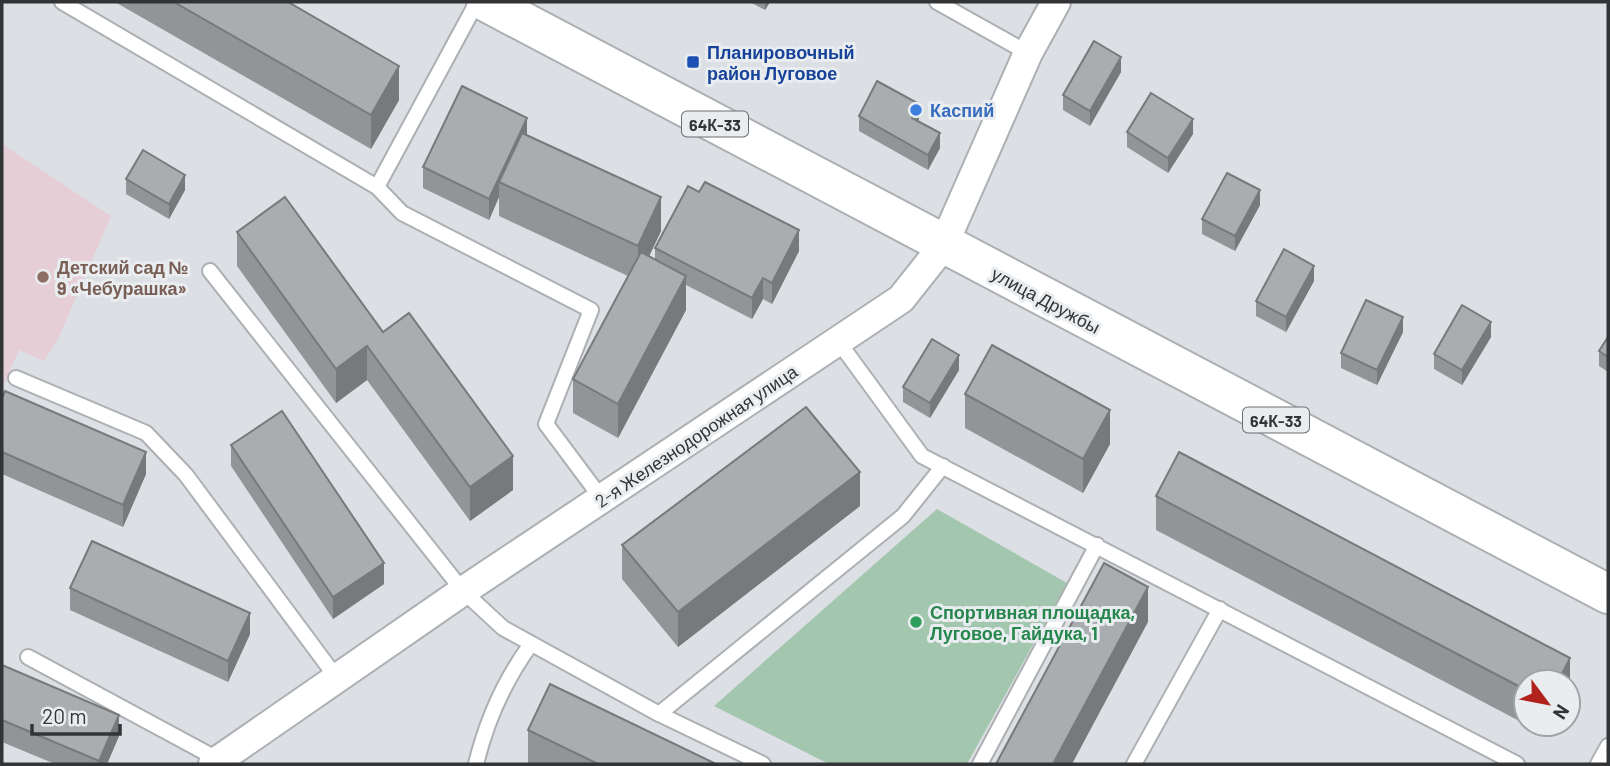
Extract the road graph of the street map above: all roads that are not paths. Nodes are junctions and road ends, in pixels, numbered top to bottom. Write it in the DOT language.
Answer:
graph roads {
  1 [pos="62,2"];
  2 [pos="477,2"];
  3 [pos="486,2"];
  4 [pos="937,2"];
  5 [pos="1056,2"];
  6 [pos="1028,53"];
  7 [pos="377,187"];
  8 [pos="943,246"];
  9 [pos="210,271"];
  10 [pos="838,341"];
  11 [pos="16,378"];
  12 [pos="943,466"];
  13 [pos="602,499"];
  14 [pos="1097,545"];
  15 [pos="463,591"];
  16 [pos="1608,594"];
  17 [pos="1220,609"];
  18 [pos="531,644"];
  19 [pos="28,657"];
  20 [pos="337,677"];
  21 [pos="659,715"];
  22 [pos="1608,746"];
  23 [pos="220,763"];
  24 [pos="476,764"];
  25 [pos="763,764"];
  26 [pos="980,764"];
  27 [pos="1134,764"];
  28 [pos="1517,764"];
  29 [pos="1598,764"];
  1 -- 7 [label="lane"];
  2 -- 7 [label="lane"];
  3 -- 8 [label="main road, улица Дружбы / 64К-33"];
  4 -- 6 [label="lane"];
  5 -- 6 [label="street, 2-я Железнодорожная улица"];
  6 -- 8 [label="street, 2-я Железнодорожная улица"];
  7 -- 13 [label="lane"];
  8 -- 10 [label="street, 2-я Железнодорожная улица"];
  8 -- 16 [label="main road, улица Дружбы / 64К-33"];
  9 -- 15 [label="lane"];
  10 -- 12 [label="lane"];
  10 -- 13 [label="street, 2-я Железнодорожная улица"];
  11 -- 20 [label="lane"];
  12 -- 14 [label="lane"];
  12 -- 21 [label="lane"];
  13 -- 15 [label="street, 2-я Железнодорожная улица"];
  14 -- 17 [label="lane"];
  14 -- 26 [label="lane"];
  15 -- 18 [label="lane"];
  15 -- 20 [label="street, 2-я Железнодорожная улица"];
  17 -- 27 [label="lane"];
  17 -- 28 [label="lane"];
  18 -- 21 [label="lane"];
  18 -- 24 [label="lane"];
  19 -- 23 [label="lane"];
  20 -- 23 [label="street, 2-я Железнодорожная улица"];
  21 -- 25 [label="lane"];
  22 -- 29 [label="lane"];
}
